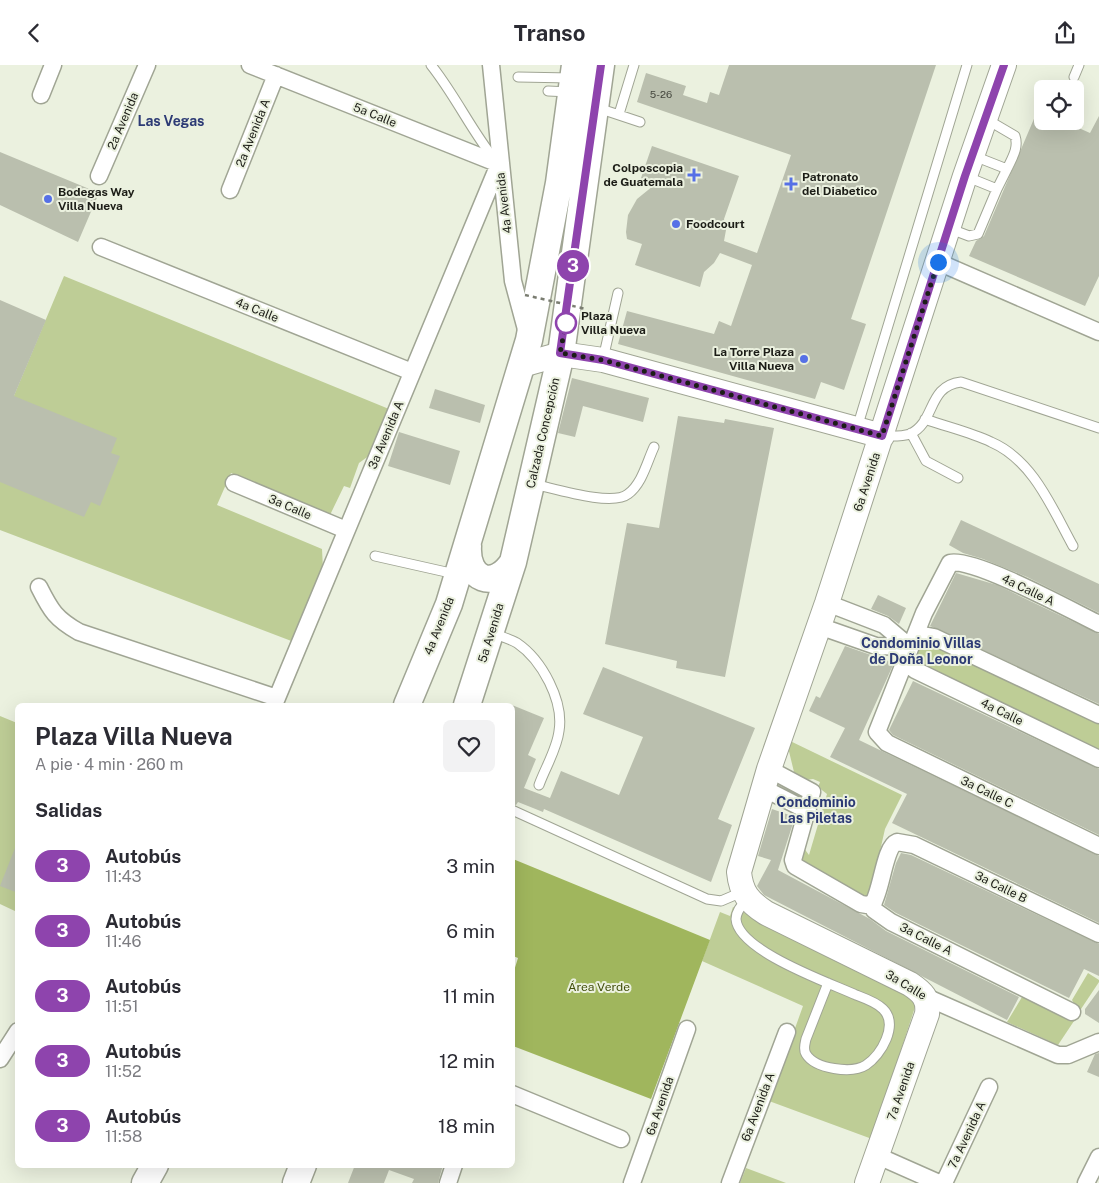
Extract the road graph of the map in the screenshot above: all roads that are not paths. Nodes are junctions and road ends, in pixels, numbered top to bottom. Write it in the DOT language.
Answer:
graph roads {
  1 [pos="53,65"];
  2 [pos="147,65"];
  3 [pos="250,65"];
  4 [pos="431,65"];
  5 [pos="491,65"];
  6 [pos="601,65"];
  7 [pos="634,65"];
  8 [pos="967,65"];
  9 [pos="1004,65"];
  10 [pos="1079,65"];
  11 [pos="276,75"];
  12 [pos="518,77"];
  13 [pos="1074,77"];
  14 [pos="567,81"];
  15 [pos="41,95"];
  16 [pos="607,111"];
  17 [pos="986,119"];
  18 [pos="640,122"];
  19 [pos="499,164"];
  20 [pos="969,165"];
  21 [pos="1007,169"];
  22 [pos="99,176"];
  23 [pos="997,189"];
  24 [pos="230,190"];
  25 [pos="948,228"];
  26 [pos="101,247"];
  27 [pos="938,262"];
  28 [pos="618,293"];
  29 [pos="1099,332"];
  30 [pos="529,340"];
  31 [pos="560,353"];
  32 [pos="603,360"];
  33 [pos="522,365"];
  34 [pos="412,373"];
  35 [pos="925,419"];
  36 [pos="857,428"];
  37 [pos="1099,429"];
  38 [pos="911,433"];
  39 [pos="882,436"];
  40 [pos="654,447"];
  41 [pos="958,478"];
  42 [pos="234,483"];
  43 [pos="531,483"];
  44 [pos="346,531"];
  45 [pos="468,546"];
  46 [pos="1073,546"];
  47 [pos="375,556"];
  48 [pos="513,562"];
  49 [pos="459,575"];
  50 [pos="39,587"];
  51 [pos="827,603"];
  52 [pos="449,604"];
  53 [pos="1099,624"];
  54 [pos="494,625"];
  55 [pos="819,626"];
  56 [pos="912,642"];
  57 [pos="906,663"];
  58 [pos="275,701"];
  59 [pos="408,703"];
  60 [pos="468,703"];
  61 [pos="1099,715"];
  62 [pos="1099,759"];
  63 [pos="766,779"];
  64 [pos="539,785"];
  65 [pos="515,811"];
  66 [pos="808,811"];
  67 [pos="1099,847"];
  68 [pos="744,895"];
  69 [pos="874,902"];
  70 [pos="1099,935"];
  71 [pos="828,983"];
  72 [pos="926,997"];
  73 [pos="1072,1012"];
  74 [pos="687,1029"];
  75 [pos="787,1032"];
  76 [pos="15,1036"];
  77 [pos="1099,1042"];
  78 [pos="0,1059"];
  79 [pos="990,1087"];
  80 [pos="515,1095"];
  81 [pos="621,1139"];
  82 [pos="878,1156"];
  83 [pos="1099,1157"];
  84 [pos="152,1168"];
  85 [pos="301,1168"];
  86 [pos="453,1168"];
  87 [pos="144,1183"];
  88 [pos="296,1183"];
  89 [pos="448,1183"];
  90 [pos="632,1183"];
  91 [pos="730,1183"];
  92 [pos="867,1183"];
  93 [pos="939,1183"];
  94 [pos="944,1183"];
  95 [pos="1086,1183"];
  1 -- 15 [label="street"];
  2 -- 22 [label="street, 2a Avenida"];
  3 -- 11 [label="street, 5a Calle"];
  4 -- 19 [label="lane"];
  5 -- 19 [label="street, 4a Avenida"];
  6 -- 16 [label="main road, Calzada Concepción"];
  7 -- 16 [label="lane"];
  8 -- 36 [label="lane"];
  9 -- 17 [label="main road, 6a Avenida"];
  10 -- 13 [label="lane"];
  11 -- 19 [label="street, 5a Calle"];
  11 -- 24 [label="street, 2a Avenida A"];
  12 -- 14 [label="lane"];
  14 -- 30 [label="main road"];
  16 -- 18 [label="lane"];
  16 -- 31 [label="main road, Calzada Concepción"];
  17 -- 20 [label="main road, 6a Avenida"];
  17 -- 21 [label="lane"];
  19 -- 30 [label="street, 4a Avenida"];
  19 -- 34 [label="street, 3a Avenida A"];
  20 -- 21 [label="lane"];
  20 -- 23 [label="lane"];
  20 -- 25 [label="main road, 6a Avenida"];
  21 -- 23 [label="lane"];
  23 -- 25 [label="lane"];
  25 -- 27 [label="main road, 6a Avenida"];
  26 -- 34 [label="street, 4a Calle"];
  27 -- 29 [label="street"];
  27 -- 39 [label="main road, 6a Avenida"];
  28 -- 32 [label="lane"];
  30 -- 33 [label="main road"];
  31 -- 32 [label="main road"];
  31 -- 33 [label="main road"];
  31 -- 43 [label="main road, Calzada Concepción"];
  32 -- 36 [label="main road"];
  33 -- 45 [label="main road"];
  34 -- 44 [label="street, 3a Avenida A"];
  35 -- 37 [label="lane"];
  35 -- 38 [label="lane"];
  35 -- 46 [label="lane"];
  36 -- 39 [label="main road"];
  38 -- 39 [label="lane"];
  38 -- 41 [label="lane"];
  39 -- 51 [label="main road, 6a Avenida"];
  40 -- 43 [label="lane"];
  42 -- 44 [label="street, 3a Calle"];
  43 -- 48 [label="main road, Calzada Concepción"];
  44 -- 58 [label="street, 3a Avenida A"];
  45 -- 48 [label="main road"];
  45 -- 49 [label="main road, 4a Avenida"];
  47 -- 49 [label="lane"];
  48 -- 54 [label="main road, 5a Avenida"];
  49 -- 52 [label="main road, 4a Avenida"];
  50 -- 58 [label="street"];
  51 -- 55 [label="main road, 6a Avenida"];
  51 -- 56 [label="street"];
  52 -- 54 [label="main road"];
  52 -- 59 [label="main road, 4a Avenida"];
  53 -- 56 [label="street, 4a Calle A"];
  54 -- 60 [label="main road, 5a Avenida"];
  54 -- 64 [label="lane"];
  55 -- 56 [label="street"];
  55 -- 63 [label="main road, 6a Avenida"];
  56 -- 57 [label="street"];
  56 -- 61 [label="street"];
  57 -- 62 [label="street, 4a Calle"];
  57 -- 67 [label="street, 3a Calle C"];
  63 -- 66 [label="street"];
  63 -- 66 [label="street"];
  63 -- 68 [label="main road, 6a Avenida"];
  65 -- 68 [label="lane"];
  66 -- 69 [label="street"];
  68 -- 71 [label="lane"];
  68 -- 72 [label="main road, 3a Calle"];
  69 -- 70 [label="street, 3a Calle B"];
  69 -- 73 [label="street, 3a Calle A"];
  71 -- 71 [label="lane"];
  72 -- 77 [label="street, 3a Calle"];
  72 -- 82 [label="main road, 7a Avenida"];
  74 -- 90 [label="street, 6a Avenida"];
  75 -- 91 [label="street, 6a Avenida A"];
  76 -- 78 [label="street"];
  79 -- 94 [label="street, 7a Avenida A"];
  80 -- 81 [label="street"];
  82 -- 92 [label="main road, 7a Avenida"];
  82 -- 93 [label="street"];
  83 -- 95 [label="street"];
  84 -- 87 [label="main road"];
  85 -- 88 [label="main road"];
  86 -- 89 [label="street"];
}
